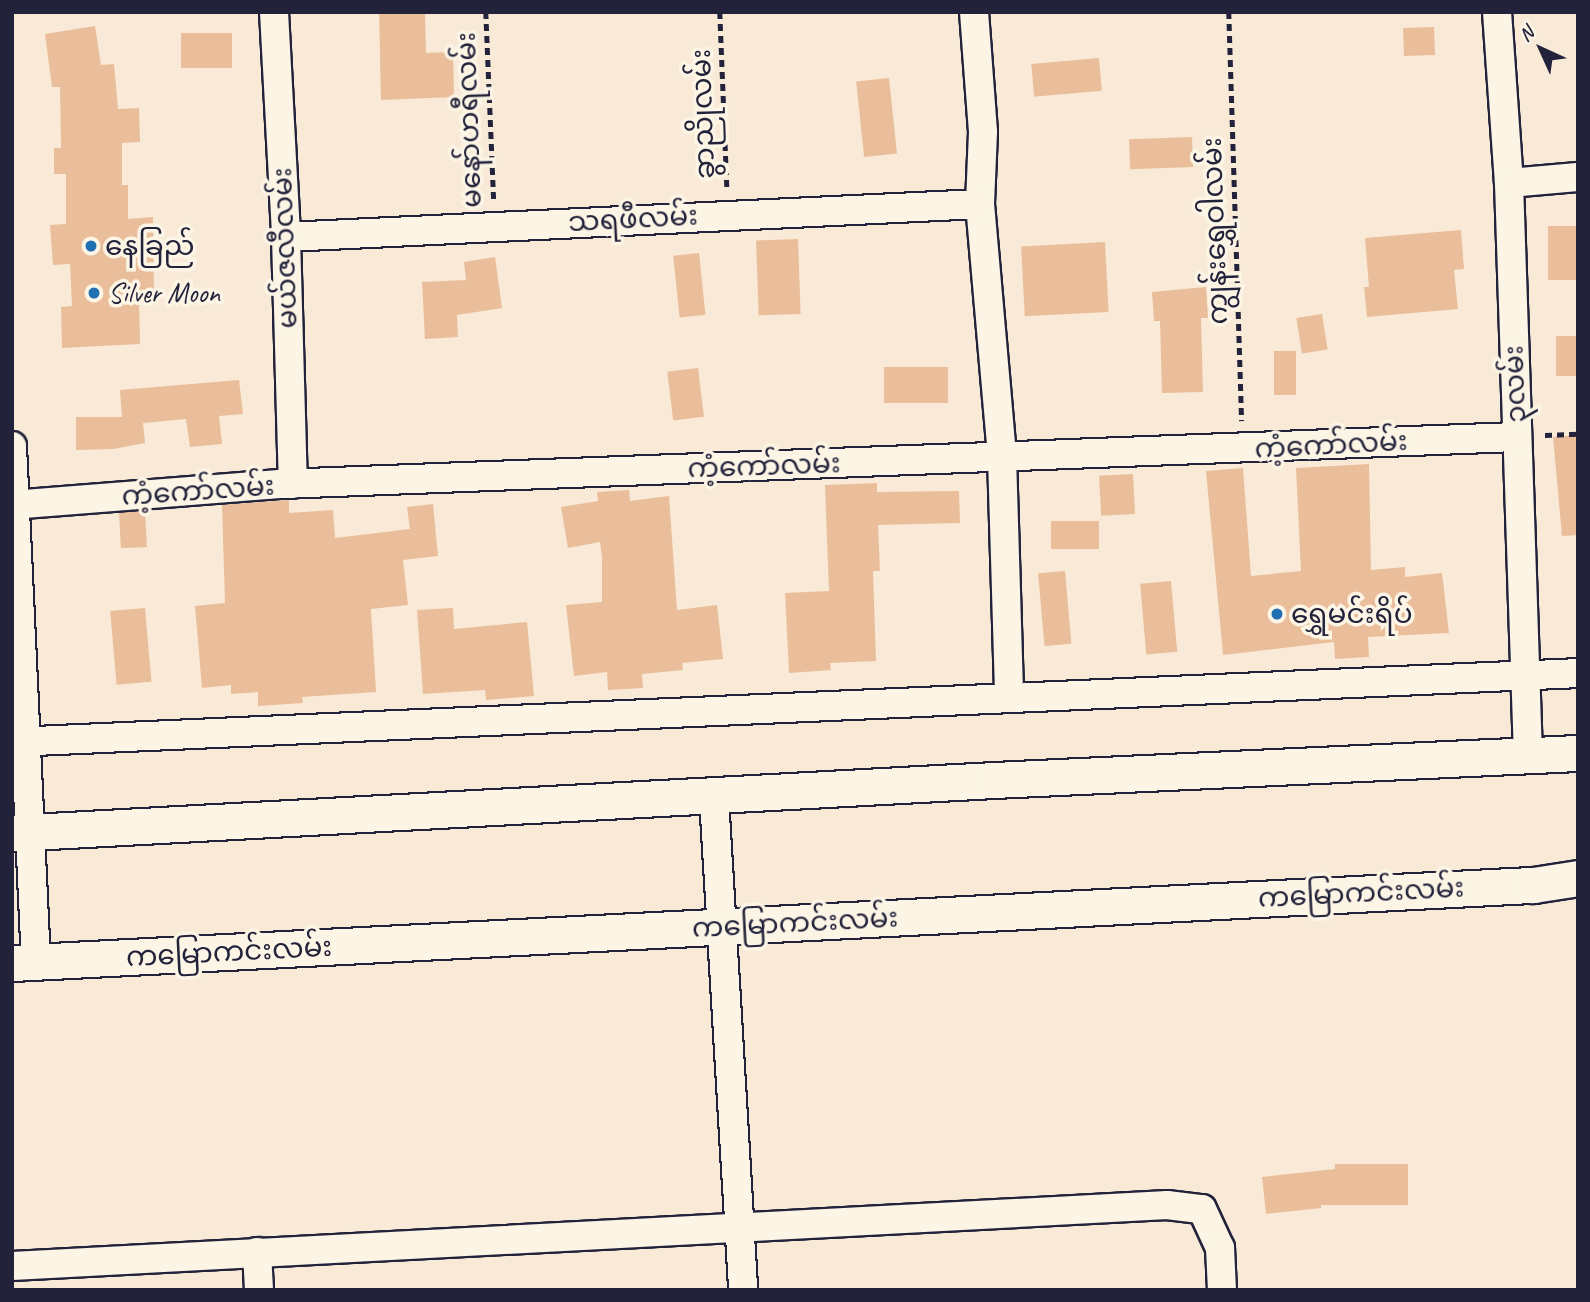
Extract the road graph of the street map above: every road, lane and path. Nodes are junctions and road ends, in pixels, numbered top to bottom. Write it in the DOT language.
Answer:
graph roads {
  1 [pos="274,12"];
  2 [pos="486,12"];
  3 [pos="720,12"];
  4 [pos="974,12"];
  5 [pos="1229,12"];
  6 [pos="1497,12"];
  7 [pos="1578,177"];
  8 [pos="1508,183"];
  9 [pos="980,204"];
  10 [pos="728,214"];
  11 [pos="495,227"];
  12 [pos="286,237"];
  13 [pos="1516,437"];
  14 [pos="12,446"];
  15 [pos="1243,449"];
  16 [pos="1002,456"];
  17 [pos="293,484"];
  18 [pos="14,505"];
  19 [pos="1578,673"];
  20 [pos="1525,676"];
  21 [pos="1009,698"];
  22 [pos="19,741"];
  23 [pos="1578,753"];
  24 [pos="1528,755"];
  25 [pos="714,798"];
  26 [pos="21,833"];
  27 [pos="1578,878"];
  28 [pos="721,928"];
  29 [pos="24,963"];
  30 [pos="738,1228"];
  31 [pos="257,1252"];
  32 [pos="12,1266"];
  33 [pos="259,1290"];
  34 [pos="743,1290"];
  35 [pos="1222,1290"];
  1 -- 12 [label="street, မယ်ဇလီလမ်း"];
  2 -- 11 [label="path, မနော်ဟရီလမ်း"];
  3 -- 10 [label="path, ခွာညိုလမ်း"];
  4 -- 9 [label="street"];
  5 -- 15 [label="path, ကျွန်းရွှေဝါလမ်း"];
  6 -- 8 [label="street, ၃လမ်း"];
  7 -- 8 [label="street"];
  8 -- 13 [label="street, ၃လမ်း"];
  9 -- 10 [label="street, သရဖီလမ်း"];
  9 -- 16 [label="street"];
  10 -- 11 [label="street, သရဖီလမ်း"];
  11 -- 12 [label="street, သရဖီလမ်း"];
  12 -- 17 [label="street, မယ်ဇလီလမ်း"];
  13 -- 15 [label="street, ကံ့ကော်လမ်း"];
  13 -- 20 [label="street, ၃လမ်း"];
  14 -- 18 [label="street"];
  15 -- 16 [label="street, ကံ့ကော်လမ်း"];
  16 -- 17 [label="street, ကံ့ကော်လမ်း"];
  16 -- 21 [label="street"];
  17 -- 18 [label="street, ကံ့ကော်လမ်း"];
  18 -- 22 [label="street"];
  19 -- 20 [label="street"];
  20 -- 21 [label="street"];
  20 -- 24 [label="street, ၃လမ်း"];
  21 -- 22 [label="street"];
  22 -- 26 [label="street"];
  23 -- 24 [label="main road"];
  24 -- 25 [label="main road"];
  25 -- 26 [label="main road"];
  25 -- 28 [label="street"];
  26 -- 29 [label="street"];
  27 -- 28 [label="main road, ကမြောကင်းလမ်း"];
  28 -- 29 [label="main road, ကမြောကင်းလမ်း"];
  28 -- 30 [label="street"];
  30 -- 31 [label="street"];
  30 -- 34 [label="street"];
  30 -- 35 [label="street"];
  31 -- 32 [label="street"];
  31 -- 33 [label="street"];
}
